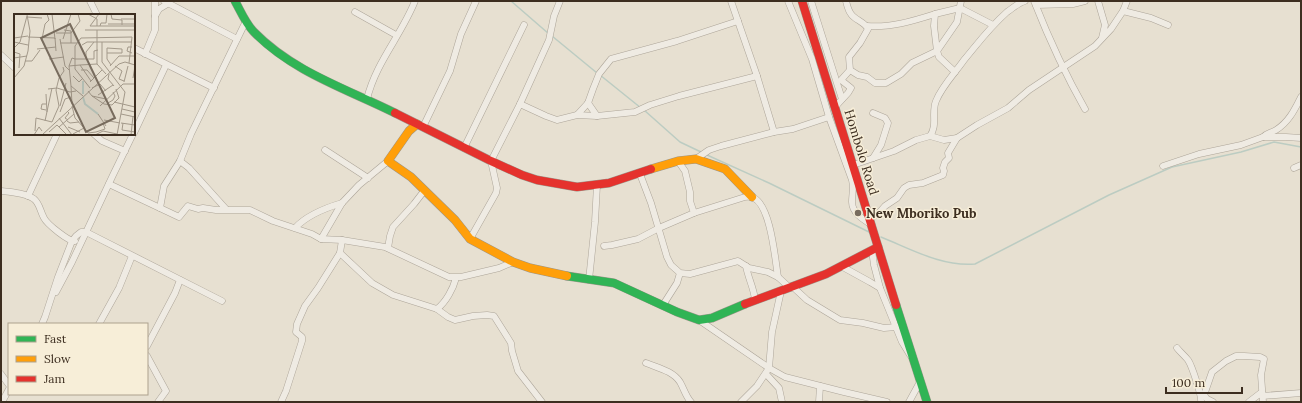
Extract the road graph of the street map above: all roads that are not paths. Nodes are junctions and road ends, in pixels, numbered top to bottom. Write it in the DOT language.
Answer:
graph roads {
  1 [pos="90,1"];
  2 [pos="155,1"];
  3 [pos="235,1"];
  4 [pos="415,1"];
  5 [pos="476,1"];
  6 [pos="560,1"];
  7 [pos="731,1"];
  8 [pos="788,1"];
  9 [pos="802,1"];
  10 [pos="811,1"];
  11 [pos="846,1"];
  12 [pos="961,1"];
  13 [pos="1024,1"];
  14 [pos="1085,1"];
  15 [pos="1098,1"];
  16 [pos="1127,1"];
  17 [pos="167,2"];
  18 [pos="1035,3"];
  19 [pos="960,8"];
  20 [pos="355,12"];
  21 [pos="1123,12"];
  22 [pos="96,14"];
  23 [pos="935,14"];
  24 [pos="155,16"];
  25 [pos="246,21"];
  26 [pos="738,21"];
  27 [pos="524,25"];
  28 [pos="993,25"];
  29 [pos="1168,25"];
  30 [pos="867,26"];
  31 [pos="396,35"];
  32 [pos="237,39"];
  33 [pos="1101,40"];
  34 [pos="135,49"];
  35 [pos="937,51"];
  36 [pos="145,54"];
  37 [pos="1,55"];
  38 [pos="166,65"];
  39 [pos="14,67"];
  40 [pos="1062,68"];
  41 [pos="850,70"];
  42 [pos="955,72"];
  43 [pos="757,76"];
  44 [pos="214,88"];
  45 [pos="1301,97"];
  46 [pos="367,99"];
  47 [pos="842,99"];
  48 [pos="588,102"];
  49 [pos="520,104"];
  50 [pos="836,106"];
  51 [pos="1085,109"];
  52 [pos="873,113"];
  53 [pos="577,115"];
  54 [pos="597,116"];
  55 [pos="829,117"];
  56 [pos="420,125"];
  57 [pos="135,129"];
  58 [pos="774,132"];
  59 [pos="57,135"];
  60 [pos="95,135"];
  61 [pos="132,135"];
  62 [pos="930,136"];
  63 [pos="1263,137"];
  64 [pos="957,138"];
  65 [pos="1301,138"];
  66 [pos="464,148"];
  67 [pos="325,150"];
  68 [pos="125,151"];
  69 [pos="699,157"];
  70 [pos="873,158"];
  71 [pos="180,161"];
  72 [pos="388,161"];
  73 [pos="491,161"];
  74 [pos="678,161"];
  75 [pos="854,165"];
  76 [pos="1301,165"];
  77 [pos="1163,166"];
  78 [pos="1294,168"];
  79 [pos="640,174"];
  80 [pos="368,178"];
  81 [pos="109,184"];
  82 [pos="597,185"];
  83 [pos="1,190"];
  84 [pos="424,191"];
  85 [pos="28,196"];
  86 [pos="752,196"];
  87 [pos="342,203"];
  88 [pos="160,208"];
  89 [pos="226,209"];
  90 [pos="694,213"];
  91 [pos="871,221"];
  92 [pos="296,228"];
  93 [pos="659,228"];
  94 [pos="86,232"];
  95 [pos="321,239"];
  96 [pos="470,239"];
  97 [pos="342,240"];
  98 [pos="82,241"];
  99 [pos="72,242"];
  100 [pos="604,246"];
  101 [pos="388,248"];
  102 [pos="875,249"];
  103 [pos="340,253"];
  104 [pos="132,256"];
  105 [pos="513,262"];
  106 [pos="746,266"];
  107 [pos="841,266"];
  108 [pos="680,273"];
  109 [pos="456,278"];
  110 [pos="778,278"];
  111 [pos="180,280"];
  112 [pos="589,280"];
  113 [pos="791,287"];
  114 [pos="880,288"];
  115 [pos="781,291"];
  116 [pos="52,298"];
  117 [pos="755,300"];
  118 [pos="222,301"];
  119 [pos="663,305"];
  120 [pos="437,309"];
  121 [pos="699,320"];
  122 [pos="42,323"];
  123 [pos="100,323"];
  124 [pos="896,327"];
  125 [pos="148,344"];
  126 [pos="1177,348"];
  127 [pos="148,358"];
  128 [pos="913,360"];
  129 [pos="646,363"];
  130 [pos="768,371"];
  131 [pos="1,374"];
  132 [pos="920,382"];
  133 [pos="8,384"];
  134 [pos="820,386"];
  135 [pos="8,391"];
  136 [pos="1301,393"];
  137 [pos="1262,397"];
  138 [pos="689,401"];
  139 [pos="2,402"];
  140 [pos="158,402"];
  141 [pos="281,402"];
  142 [pos="542,402"];
  143 [pos="741,402"];
  144 [pos="782,402"];
  145 [pos="819,402"];
  146 [pos="887,402"];
  147 [pos="909,402"];
  148 [pos="927,402"];
  149 [pos="1201,402"];
  150 [pos="1213,402"];
  151 [pos="1249,402"];
  1 -- 22 [label="street"];
  2 -- 24 [label="street"];
  3 -- 25 [label="street"];
  4 -- 31 [label="street"];
  5 -- 56 [label="street"];
  6 -- 49 [label="street"];
  7 -- 26 [label="street"];
  8 -- 55 [label="street"];
  9 -- 50 [label="street, Hombolo Road"];
  10 -- 47 [label="street"];
  11 -- 30 [label="street"];
  12 -- 19 [label="street"];
  13 -- 18 [label="street"];
  13 -- 28 [label="street"];
  14 -- 18 [label="street"];
  15 -- 33 [label="street"];
  16 -- 21 [label="street"];
  17 -- 24 [label="street"];
  17 -- 32 [label="street"];
  18 -- 40 [label="street"];
  19 -- 23 [label="street"];
  19 -- 28 [label="street"];
  19 -- 35 [label="street"];
  20 -- 31 [label="street"];
  21 -- 29 [label="street"];
  21 -- 33 [label="street"];
  23 -- 30 [label="street"];
  23 -- 35 [label="street"];
  24 -- 36 [label="street"];
  25 -- 32 [label="street"];
  25 -- 46 [label="street"];
  26 -- 43 [label="street"];
  26 -- 48 [label="street"];
  27 -- 66 [label="street"];
  28 -- 42 [label="street"];
  30 -- 41 [label="street"];
  31 -- 46 [label="street"];
  32 -- 44 [label="street"];
  33 -- 40 [label="street"];
  34 -- 36 [label="street"];
  35 -- 41 [label="street"];
  35 -- 42 [label="street"];
  36 -- 38 [label="street"];
  37 -- 39 [label="street"];
  38 -- 44 [label="street"];
  38 -- 57 [label="street"];
  40 -- 51 [label="street"];
  40 -- 64 [label="street"];
  41 -- 47 [label="street"];
  42 -- 62 [label="street"];
  43 -- 54 [label="street"];
  43 -- 58 [label="street"];
  44 -- 71 [label="street"];
  45 -- 63 [label="street"];
  46 -- 56 [label="street"];
  47 -- 50 [label="street"];
  48 -- 53 [label="street"];
  48 -- 54 [label="street"];
  49 -- 53 [label="street"];
  49 -- 73 [label="street"];
  50 -- 75 [label="street, Hombolo Road"];
  52 -- 70 [label="street"];
  53 -- 54 [label="street"];
  55 -- 58 [label="street"];
  55 -- 91 [label="street"];
  56 -- 66 [label="street"];
  56 -- 72 [label="street"];
  58 -- 69 [label="street"];
  59 -- 85 [label="street"];
  60 -- 68 [label="street"];
  61 -- 68 [label="street"];
  62 -- 64 [label="street"];
  62 -- 70 [label="street"];
  63 -- 65 [label="street"];
  63 -- 77 [label="street"];
  64 -- 91 [label="street"];
  66 -- 73 [label="street"];
  67 -- 80 [label="street"];
  68 -- 81 [label="street"];
  69 -- 74 [label="street"];
  69 -- 86 [label="street"];
  70 -- 75 [label="street"];
  71 -- 88 [label="street"];
  71 -- 89 [label="street"];
  72 -- 80 [label="street"];
  72 -- 84 [label="street"];
  73 -- 82 [label="street"];
  73 -- 96 [label="street"];
  74 -- 79 [label="street"];
  74 -- 90 [label="street"];
  75 -- 91 [label="street, Hombolo Road"];
  76 -- 78 [label="street"];
  79 -- 82 [label="street"];
  79 -- 93 [label="street"];
  80 -- 87 [label="street"];
  81 -- 88 [label="street"];
  81 -- 94 [label="street"];
  82 -- 112 [label="street"];
  83 -- 85 [label="street"];
  84 -- 96 [label="street"];
  84 -- 101 [label="street"];
  85 -- 99 [label="street"];
  86 -- 90 [label="street"];
  86 -- 110 [label="street"];
  87 -- 92 [label="street"];
  87 -- 95 [label="street"];
  88 -- 89 [label="street"];
  89 -- 92 [label="street"];
  90 -- 93 [label="street"];
  91 -- 102 [label="street, Hombolo Road"];
  92 -- 95 [label="street"];
  93 -- 100 [label="street"];
  93 -- 108 [label="street"];
  94 -- 98 [label="street"];
  94 -- 99 [label="street"];
  94 -- 104 [label="street"];
  95 -- 97 [label="street"];
  96 -- 105 [label="street"];
  97 -- 101 [label="street"];
  97 -- 103 [label="street"];
  98 -- 99 [label="street"];
  98 -- 116 [label="street"];
  99 -- 116 [label="street"];
  101 -- 109 [label="street"];
  102 -- 107 [label="street"];
  102 -- 114 [label="street"];
  102 -- 128 [label="street, Hombolo Road"];
  103 -- 120 [label="street"];
  103 -- 141 [label="street"];
  104 -- 111 [label="street"];
  104 -- 123 [label="street"];
  105 -- 109 [label="street"];
  105 -- 112 [label="street"];
  106 -- 108 [label="street"];
  106 -- 110 [label="street"];
  106 -- 117 [label="street"];
  107 -- 113 [label="street"];
  107 -- 114 [label="street"];
  108 -- 119 [label="street"];
  109 -- 120 [label="street"];
  110 -- 113 [label="street"];
  111 -- 118 [label="street"];
  111 -- 125 [label="street"];
  112 -- 119 [label="street"];
  113 -- 115 [label="street"];
  113 -- 124 [label="street"];
  114 -- 124 [label="street"];
  115 -- 117 [label="street"];
  115 -- 130 [label="street"];
  116 -- 122 [label="street"];
  117 -- 121 [label="street"];
  119 -- 121 [label="street"];
  120 -- 142 [label="street"];
  121 -- 130 [label="street"];
  124 -- 128 [label="street"];
  126 -- 149 [label="street"];
  127 -- 140 [label="street"];
  128 -- 132 [label="street, Hombolo Road"];
  129 -- 138 [label="street"];
  130 -- 134 [label="street"];
  130 -- 143 [label="street"];
  130 -- 144 [label="street"];
  131 -- 133 [label="street"];
  132 -- 147 [label="street"];
  132 -- 148 [label="street, Hombolo Road"];
  134 -- 145 [label="street"];
  134 -- 146 [label="street"];
  135 -- 139 [label="street"];
  136 -- 137 [label="street"];
  137 -- 150 [label="street"];
  137 -- 151 [label="street"];
}
